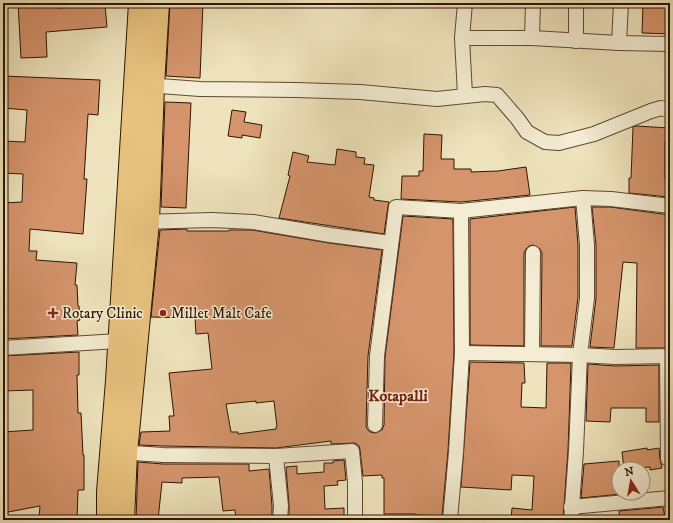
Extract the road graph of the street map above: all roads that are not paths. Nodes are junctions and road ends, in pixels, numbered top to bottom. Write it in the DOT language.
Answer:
graph roads {
  1 [pos="140,3"];
  2 [pos="158,3"];
  3 [pos="465,3"];
  4 [pos="532,3"];
  5 [pos="576,3"];
  6 [pos="621,3"];
  7 [pos="462,38"];
  8 [pos="532,38"];
  9 [pos="576,41"];
  10 [pos="619,43"];
  11 [pos="670,44"];
  12 [pos="145,85"];
  13 [pos="465,95"];
  14 [pos="670,111"];
  15 [pos="583,198"];
  16 [pos="670,206"];
  17 [pos="461,211"];
  18 [pos="138,222"];
  19 [pos="391,243"];
  20 [pos="533,253"];
  21 [pos="119,341"];
  22 [pos="3,348"];
  23 [pos="462,353"];
  24 [pos="532,354"];
  25 [pos="580,355"];
  26 [pos="668,356"];
  27 [pos="374,425"];
  28 [pos="119,452"];
  29 [pos="276,456"];
  30 [pos="668,459"];
  31 [pos="670,498"];
  32 [pos="571,514"];
  33 [pos="108,520"];
  34 [pos="122,520"];
  35 [pos="280,520"];
  36 [pos="355,520"];
  37 [pos="450,520"];
  1 -- 12 [label="main road"];
  2 -- 12 [label="main road"];
  3 -- 7 [label="street"];
  4 -- 8 [label="street"];
  5 -- 9 [label="street"];
  6 -- 10 [label="street"];
  7 -- 8 [label="street"];
  7 -- 13 [label="street"];
  8 -- 9 [label="street"];
  9 -- 10 [label="street"];
  10 -- 11 [label="street"];
  12 -- 13 [label="street"];
  12 -- 18 [label="main road"];
  13 -- 14 [label="street"];
  15 -- 16 [label="street"];
  15 -- 17 [label="street"];
  15 -- 25 [label="street"];
  17 -- 19 [label="street"];
  17 -- 23 [label="street"];
  18 -- 19 [label="street"];
  18 -- 21 [label="main road"];
  18 -- 28 [label="main road"];
  19 -- 27 [label="street"];
  20 -- 24 [label="street"];
  21 -- 22 [label="street"];
  21 -- 28 [label="main road"];
  23 -- 24 [label="street"];
  23 -- 37 [label="street"];
  24 -- 25 [label="street"];
  25 -- 26 [label="street"];
  25 -- 32 [label="street"];
  26 -- 30 [label="street"];
  28 -- 29 [label="street"];
  28 -- 33 [label="main road"];
  28 -- 34 [label="main road"];
  29 -- 35 [label="street"];
  29 -- 36 [label="street"];
  31 -- 32 [label="street"];
}
